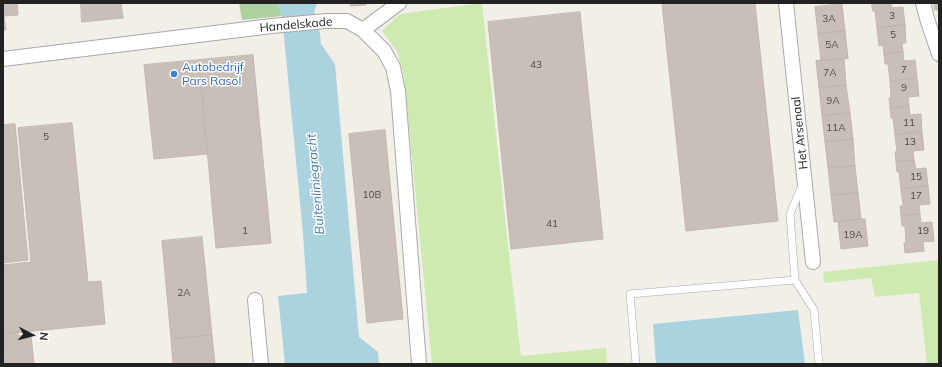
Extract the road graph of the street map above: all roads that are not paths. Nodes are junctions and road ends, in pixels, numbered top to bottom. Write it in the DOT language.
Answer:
graph roads {
  1 [pos="399,3"];
  2 [pos="786,3"];
  3 [pos="923,3"];
  4 [pos="363,30"];
  5 [pos="939,54"];
  6 [pos="3,59"];
  7 [pos="804,180"];
  8 [pos="813,262"];
  9 [pos="795,280"];
  10 [pos="255,300"];
  11 [pos="261,364"];
  12 [pos="419,364"];
  13 [pos="636,364"];
  14 [pos="819,364"];
  1 -- 4 [label="street"];
  2 -- 7 [label="street, Het Arsenaal"];
  3 -- 5 [label="street"];
  4 -- 6 [label="street, Handelskade"];
  4 -- 12 [label="street, Handelskade"];
  7 -- 8 [label="street, Het Arsenaal"];
  7 -- 9 [label="lane"];
  9 -- 13 [label="lane"];
  9 -- 14 [label="lane"];
  10 -- 11 [label="street"];
}
